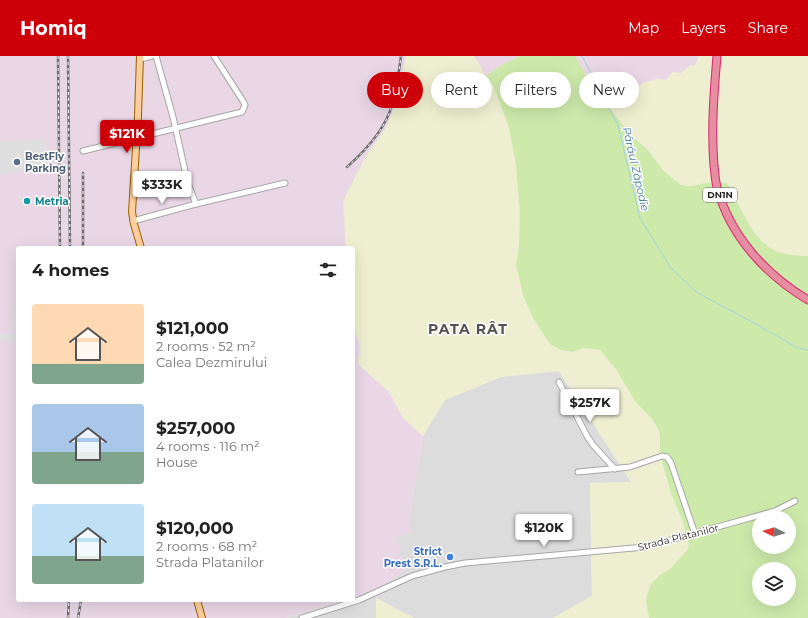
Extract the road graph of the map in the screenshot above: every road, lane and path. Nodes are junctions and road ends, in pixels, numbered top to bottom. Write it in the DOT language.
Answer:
graph roads {
  1 [pos="152,56"];
  2 [pos="156,56"];
  3 [pos="214,56"];
  4 [pos="717,56"];
  5 [pos="140,58"];
  6 [pos="175,128"];
  7 [pos="137,138"];
  8 [pos="84,151"];
  9 [pos="285,183"];
  10 [pos="196,204"];
  11 [pos="133,221"];
  12 [pos="140,246"];
  13 [pos="808,300"];
  14 [pos="559,382"];
  15 [pos="615,469"];
  16 [pos="578,472"];
  17 [pos="795,501"];
  18 [pos="695,534"];
  19 [pos="355,601"];
  20 [pos="198,602"];
  21 [pos="353,602"];
  22 [pos="202,618"];
  23 [pos="302,618"];
  1 -- 5 [label="street"];
  2 -- 6 [label="street"];
  3 -- 6 [label="street"];
  4 -- 13 [label="highway, DN1N"];
  5 -- 7 [label="main road"];
  6 -- 7 [label="street"];
  6 -- 10 [label="street"];
  7 -- 8 [label="street"];
  7 -- 11 [label="main road"];
  9 -- 10 [label="street"];
  10 -- 11 [label="street"];
  11 -- 12 [label="main road"];
  14 -- 15 [label="street"];
  15 -- 16 [label="street"];
  15 -- 18 [label="street"];
  17 -- 18 [label="street, Strada Platanilor"];
  18 -- 19 [label="street, Strada Platanilor"];
  20 -- 22 [label="main road"];
  21 -- 23 [label="street, Strada Platanilor"];
}
